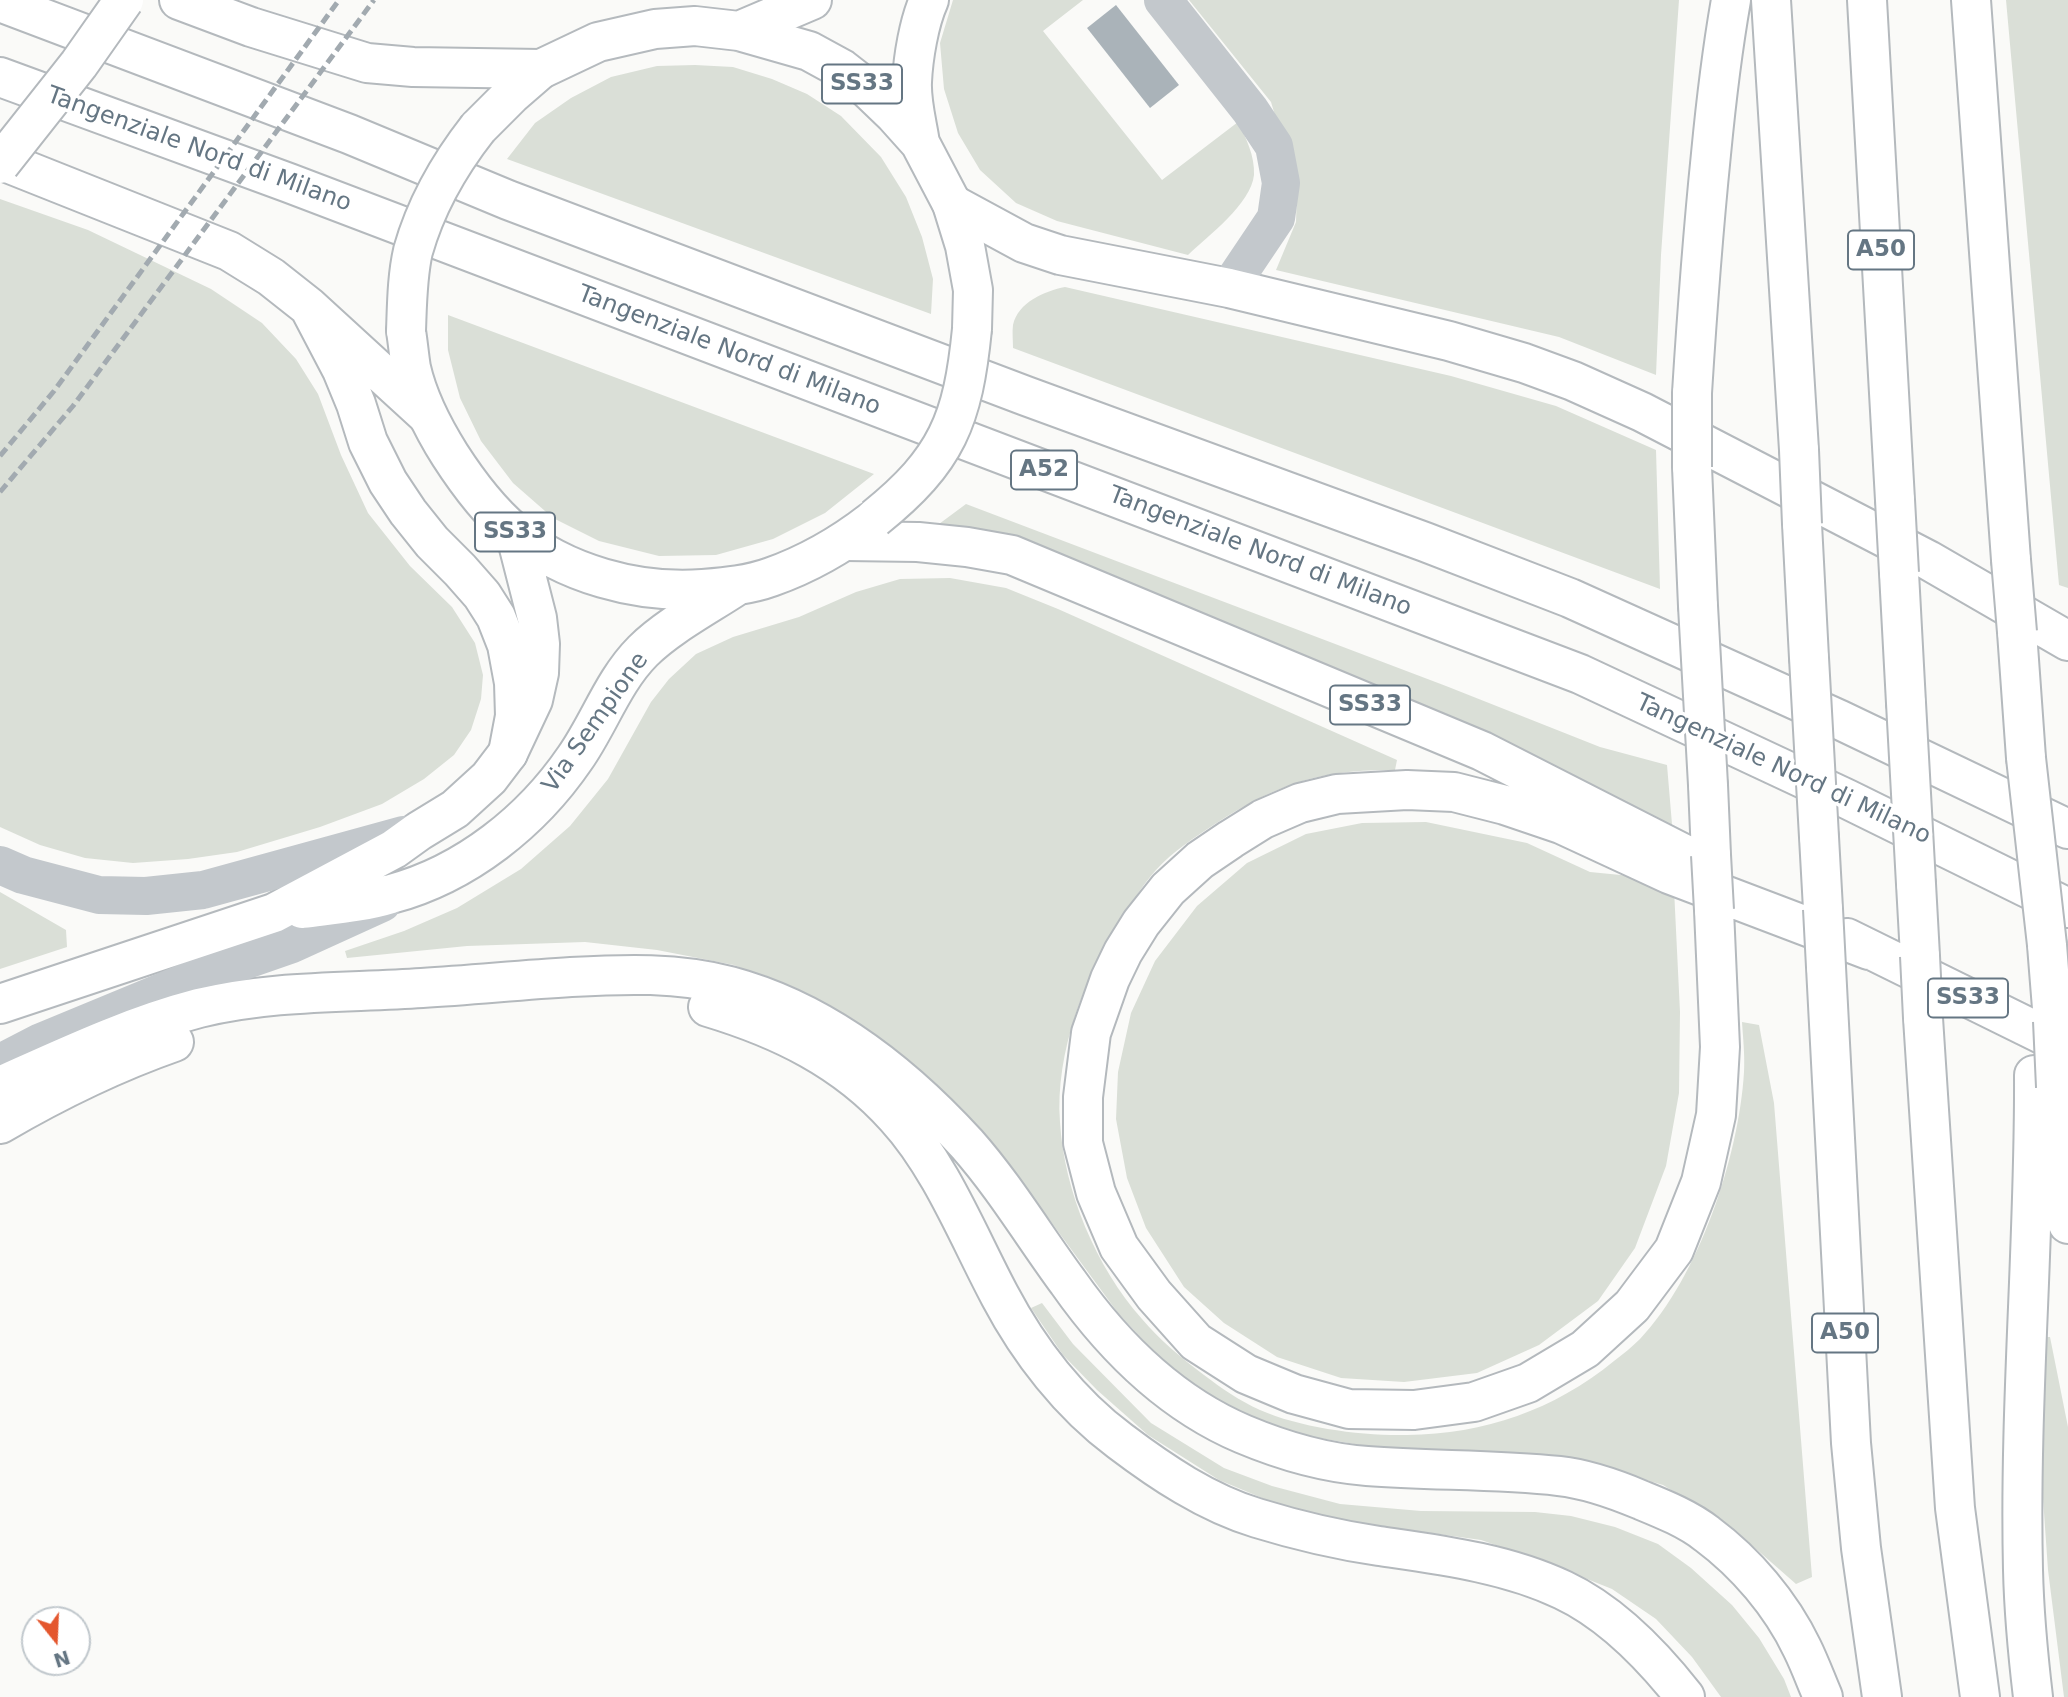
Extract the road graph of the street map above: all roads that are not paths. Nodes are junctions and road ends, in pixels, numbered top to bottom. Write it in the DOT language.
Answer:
graph roads {
  1 [pos="124,0"];
  2 [pos="179,0"];
  3 [pos="812,0"];
  4 [pos="929,0"];
  5 [pos="1163,0"];
  6 [pos="1731,0"];
  7 [pos="1771,0"];
  8 [pos="1867,0"];
  9 [pos="1970,0"];
  10 [pos="0,2"];
  11 [pos="739,31"];
  12 [pos="541,69"];
  13 [pos="0,77"];
  14 [pos="920,143"];
  15 [pos="0,162"];
  16 [pos="952,204"];
  17 [pos="1229,288"];
  18 [pos="309,307"];
  19 [pos="427,415"];
  20 [pos="514,532"];
  21 [pos="846,541"];
  22 [pos="1913,567"];
  23 [pos="736,586"];
  24 [pos="2068,620"];
  25 [pos="2068,641"];
  26 [pos="508,753"];
  27 [pos="2068,829"];
  28 [pos="419,831"];
  29 [pos="0,865"];
  30 [pos="430,880"];
  31 [pos="2068,908"];
  32 [pos="274,913"];
  33 [pos="1869,950"];
  34 [pos="537,979"];
  35 [pos="418,989"];
  36 [pos="0,1004"];
  37 [pos="2052,1027"];
  38 [pos="0,1063"];
  39 [pos="2045,1081"];
  40 [pos="0,1086"];
  41 [pos="0,1124"];
  42 [pos="2068,1224"];
  43 [pos="1685,1697"];
  44 [pos="1823,1697"];
  45 [pos="1882,1697"];
  46 [pos="1980,1697"];
  47 [pos="2033,1697"];
  1 -- 15 [label="main road, bridge"];
  2 -- 12 [label="main road"];
  3 -- 11 [label="main road"];
  4 -- 14 [label="main road"];
  5 -- 17 [label="street"];
  6 -- 33 [label="main road, bridge"];
  7 -- 45 [label="main road, A50, bridge"];
  8 -- 22 [label="main road, A50, bridge"];
  9 -- 37 [label="main road, bridge"];
  10 -- 27 [label="main road, A52"];
  11 -- 12 [label="main road, SS33"];
  11 -- 14 [label="main road, SS33"];
  12 -- 19 [label="main road, SS33, bridge"];
  13 -- 31 [label="main road, Tangenziale Nord di Milano / A52"];
  14 -- 16 [label="main road, SS33"];
  15 -- 18 [label="main road"];
  16 -- 17 [label="main road"];
  16 -- 21 [label="main road, SS33, bridge"];
  17 -- 22 [label="main road"];
  18 -- 19 [label="main road"];
  18 -- 26 [label="main road"];
  19 -- 20 [label="main road, SS33"];
  20 -- 23 [label="main road, SS33"];
  20 -- 26 [label="main road, Via Sempione"];
  21 -- 23 [label="main road, SS33"];
  21 -- 33 [label="main road, SS33"];
  22 -- 24 [label="main road"];
  22 -- 25 [label="main road"];
  22 -- 46 [label="main road, A50, bridge"];
  23 -- 30 [label="main road, Via Sempione"];
  26 -- 28 [label="main road, Via Sempione"];
  28 -- 29 [label="street"];
  28 -- 32 [label="main road, Via Sempione"];
  30 -- 32 [label="main road, Via Sempione"];
  30 -- 38 [label="street"];
  32 -- 36 [label="main road, Via Sempione"];
  33 -- 37 [label="main road, SS33"];
  34 -- 35 [label="main road"];
  34 -- 43 [label="main road"];
  34 -- 44 [label="main road"];
  35 -- 40 [label="main road"];
  35 -- 41 [label="main road"];
  37 -- 39 [label="main road"];
  39 -- 42 [label="main road"];
  39 -- 47 [label="main road"];
}
